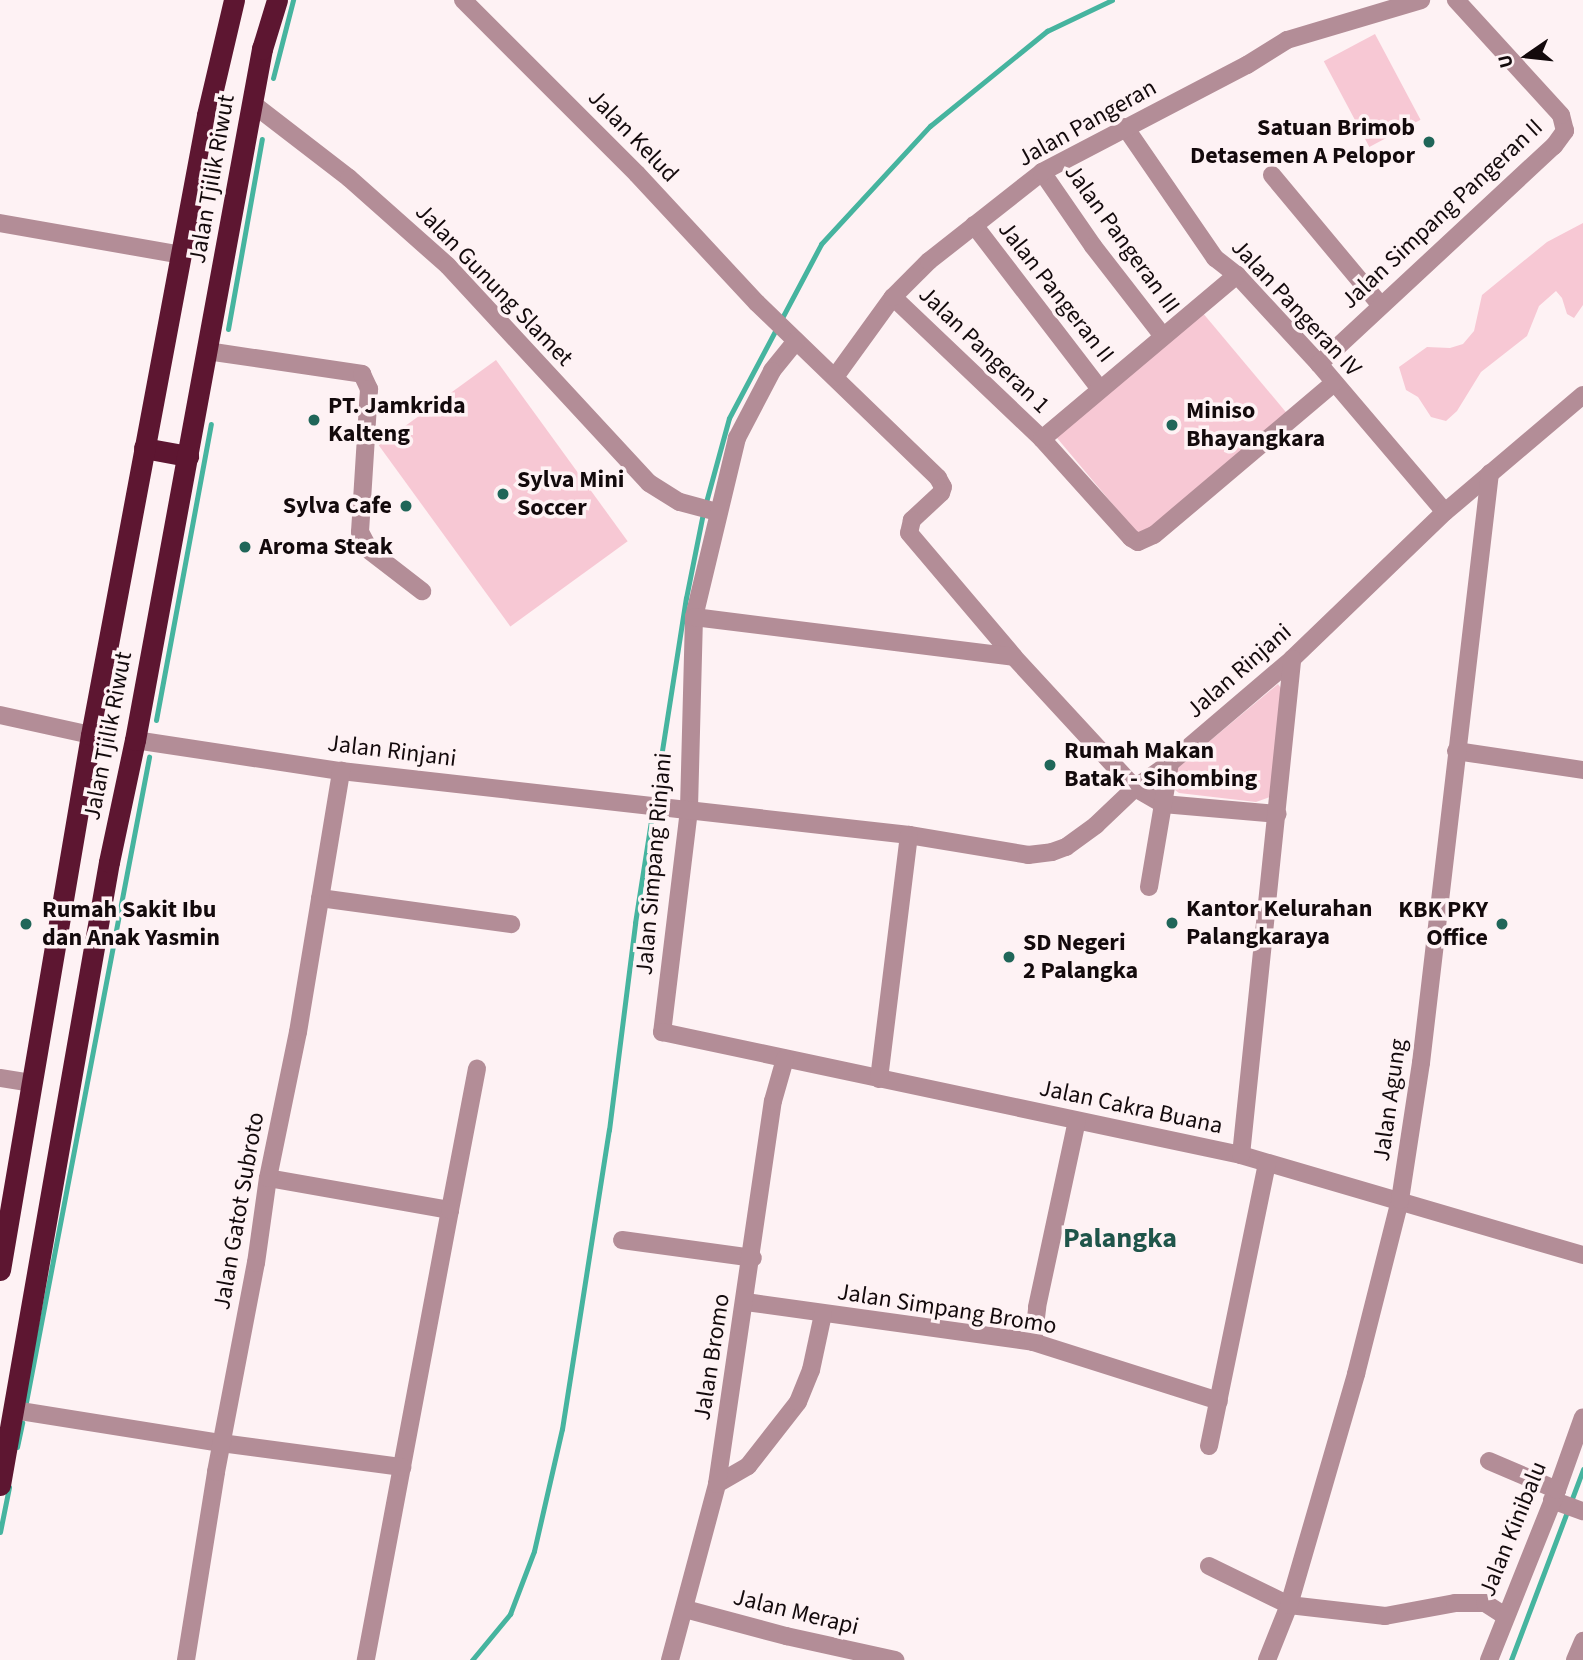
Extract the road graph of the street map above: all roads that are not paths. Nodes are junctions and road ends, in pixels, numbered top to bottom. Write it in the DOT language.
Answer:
graph roads {
  1 [pos="233,0"];
  2 [pos="277,0"];
  3 [pos="463,0"];
  4 [pos="1421,0"];
  5 [pos="1456,0"];
  6 [pos="253,104"];
  7 [pos="1125,127"];
  8 [pos="1042,172"];
  9 [pos="1272,175"];
  10 [pos="0,223"];
  11 [pos="974,225"];
  12 [pos="181,255"];
  13 [pos="1237,275"];
  14 [pos="893,297"];
  15 [pos="1381,306"];
  16 [pos="1162,335"];
  17 [pos="796,341"];
  18 [pos="207,351"];
  19 [pos="1319,364"];
  20 [pos="835,377"];
  21 [pos="1334,383"];
  22 [pos="1099,388"];
  23 [pos="1583,395"];
  24 [pos="1042,439"];
  25 [pos="144,449"];
  26 [pos="188,456"];
  27 [pos="1490,473"];
  28 [pos="707,510"];
  29 [pos="1445,512"];
  30 [pos="422,591"];
  31 [pos="694,617"];
  32 [pos="1014,657"];
  33 [pos="1292,659"];
  34 [pos="0,715"];
  35 [pos="90,735"];
  36 [pos="135,740"];
  37 [pos="1456,751"];
  38 [pos="1170,763"];
  39 [pos="341,771"];
  40 [pos="1583,771"];
  41 [pos="1135,788"];
  42 [pos="1163,804"];
  43 [pos="689,810"];
  44 [pos="1278,814"];
  45 [pos="909,835"];
  46 [pos="1149,887"];
  47 [pos="320,898"];
  48 [pos="511,924"];
  49 [pos="662,1032"];
  50 [pos="785,1059"];
  51 [pos="477,1069"];
  52 [pos="0,1078"];
  53 [pos="879,1079"];
  54 [pos="33,1083"];
  55 [pos="1077,1121"];
  56 [pos="1241,1155"];
  57 [pos="1267,1163"];
  58 [pos="268,1178"];
  59 [pos="1400,1200"];
  60 [pos="450,1210"];
  61 [pos="622,1240"];
  62 [pos="1583,1255"];
  63 [pos="752,1258"];
  64 [pos="0,1270"];
  65 [pos="746,1302"];
  66 [pos="823,1314"];
  67 [pos="1033,1342"];
  68 [pos="1219,1401"];
  69 [pos="14,1410"];
  70 [pos="1583,1417"];
  71 [pos="221,1443"];
  72 [pos="1209,1446"];
  73 [pos="1489,1461"];
  74 [pos="402,1467"];
  75 [pos="717,1484"];
  76 [pos="0,1485"];
  77 [pos="1555,1495"];
  78 [pos="1583,1511"];
  79 [pos="1209,1566"];
  80 [pos="1289,1605"];
  81 [pos="685,1609"];
  82 [pos="1505,1616"];
  83 [pos="1583,1641"];
  84 [pos="863,1657"];
  85 [pos="186,1660"];
  86 [pos="366,1660"];
  87 [pos="670,1660"];
  88 [pos="895,1660"];
  89 [pos="1267,1660"];
  90 [pos="1489,1660"];
  91 [pos="1575,1660"];
  1 -- 12 [label="highway, Jalan Tjilik Riwut"];
  2 -- 6 [label="highway, Jalan Tjilik Riwut"];
  3 -- 17 [label="street, Jalan Kelud"];
  4 -- 7 [label="street, Jalan Pangeran"];
  5 -- 15 [label="street, Jalan Simpang Pangeran II"];
  6 -- 18 [label="highway, Jalan Tjilik Riwut"];
  6 -- 28 [label="street, Jalan Gunung Slamet"];
  7 -- 8 [label="street, Jalan Pangeran"];
  7 -- 13 [label="street, Jalan Pangeran IV"];
  8 -- 11 [label="street, Jalan Pangeran"];
  8 -- 16 [label="street, Jalan Pangeran III"];
  9 -- 15 [label="street"];
  10 -- 12 [label="street"];
  11 -- 14 [label="street, Jalan Pangeran"];
  11 -- 22 [label="street, Jalan Pangeran II"];
  12 -- 25 [label="highway, Jalan Tjilik Riwut"];
  13 -- 16 [label="street"];
  13 -- 19 [label="street, Jalan Pangeran IV"];
  14 -- 20 [label="street, Jalan Pangeran"];
  14 -- 24 [label="street, Jalan Pangeran 1"];
  15 -- 19 [label="street, Jalan Simpang Pangeran II"];
  16 -- 22 [label="street"];
  17 -- 20 [label="street"];
  17 -- 28 [label="street, Jalan Simpang Rinjani"];
  18 -- 26 [label="highway, Jalan Tjilik Riwut"];
  18 -- 30 [label="street"];
  19 -- 21 [label="street, Jalan Pangeran IV"];
  20 -- 32 [label="street"];
  21 -- 24 [label="street, Jalan Pangeran 1"];
  21 -- 29 [label="street, Jalan Pangeran IV"];
  22 -- 24 [label="street"];
  23 -- 27 [label="street, Jalan Rinjani"];
  25 -- 26 [label="highway"];
  25 -- 35 [label="highway, Jalan Tjilik Riwut"];
  26 -- 36 [label="highway, Jalan Tjilik Riwut"];
  27 -- 29 [label="street, Jalan Rinjani"];
  27 -- 37 [label="street, Jalan Agung"];
  28 -- 31 [label="street, Jalan Simpang Rinjani"];
  29 -- 33 [label="street, Jalan Rinjani"];
  31 -- 32 [label="street"];
  31 -- 43 [label="street, Jalan Simpang Rinjani"];
  32 -- 41 [label="street"];
  33 -- 38 [label="street, Jalan Rinjani"];
  33 -- 44 [label="street"];
  34 -- 35 [label="street"];
  35 -- 54 [label="highway, Jalan Tjilik Riwut"];
  36 -- 39 [label="street, Jalan Rinjani"];
  36 -- 69 [label="highway, Jalan Tjilik Riwut"];
  37 -- 40 [label="street"];
  37 -- 59 [label="street, Jalan Agung"];
  38 -- 41 [label="street, Jalan Rinjani"];
  38 -- 42 [label="street"];
  39 -- 43 [label="street, Jalan Rinjani"];
  39 -- 47 [label="street, Jalan Gatot Subroto"];
  41 -- 42 [label="street"];
  41 -- 45 [label="street, Jalan Rinjani"];
  42 -- 44 [label="street"];
  42 -- 46 [label="street"];
  43 -- 45 [label="street, Jalan Rinjani"];
  43 -- 49 [label="street, Jalan Simpang Rinjani"];
  44 -- 56 [label="street"];
  45 -- 53 [label="street"];
  47 -- 48 [label="street"];
  47 -- 58 [label="street, Jalan Gatot Subroto"];
  49 -- 50 [label="street, Jalan Cakra Buana"];
  50 -- 53 [label="street, Jalan Cakra Buana"];
  50 -- 63 [label="street, Jalan Bromo"];
  51 -- 60 [label="street"];
  52 -- 54 [label="street"];
  53 -- 55 [label="street, Jalan Cakra Buana"];
  54 -- 64 [label="highway, Jalan Tjilik Riwut"];
  55 -- 56 [label="street, Jalan Cakra Buana"];
  55 -- 67 [label="street"];
  56 -- 57 [label="street, Jalan Cakra Buana"];
  57 -- 59 [label="street, Jalan Cakra Buana"];
  57 -- 68 [label="street"];
  58 -- 60 [label="street"];
  58 -- 71 [label="street, Jalan Gatot Subroto"];
  59 -- 62 [label="street, Jalan Cakra Buana"];
  59 -- 80 [label="street, Jalan Agung"];
  60 -- 74 [label="street"];
  61 -- 63 [label="street"];
  63 -- 65 [label="street, Jalan Bromo"];
  65 -- 66 [label="street, Jalan Simpang Bromo"];
  65 -- 75 [label="street, Jalan Bromo"];
  66 -- 67 [label="street, Jalan Simpang Bromo"];
  66 -- 75 [label="street"];
  67 -- 68 [label="street, Jalan Simpang Bromo"];
  68 -- 72 [label="street"];
  69 -- 71 [label="street"];
  69 -- 76 [label="highway, Jalan Tjilik Riwut"];
  70 -- 77 [label="street, Jalan Kinibalu"];
  71 -- 74 [label="street"];
  71 -- 85 [label="street, Jalan Gatot Subroto"];
  73 -- 77 [label="street"];
  74 -- 86 [label="street"];
  75 -- 81 [label="street, Jalan Bromo"];
  77 -- 78 [label="street"];
  77 -- 82 [label="street, Jalan Kinibalu"];
  79 -- 80 [label="street"];
  80 -- 82 [label="street"];
  80 -- 89 [label="street, Jalan Agung"];
  81 -- 84 [label="street, Jalan Merapi"];
  81 -- 87 [label="street, Jalan Bromo"];
  82 -- 90 [label="street, Jalan Kinibalu"];
  83 -- 91 [label="street"];
  84 -- 88 [label="street, Jalan Merapi"];
}
